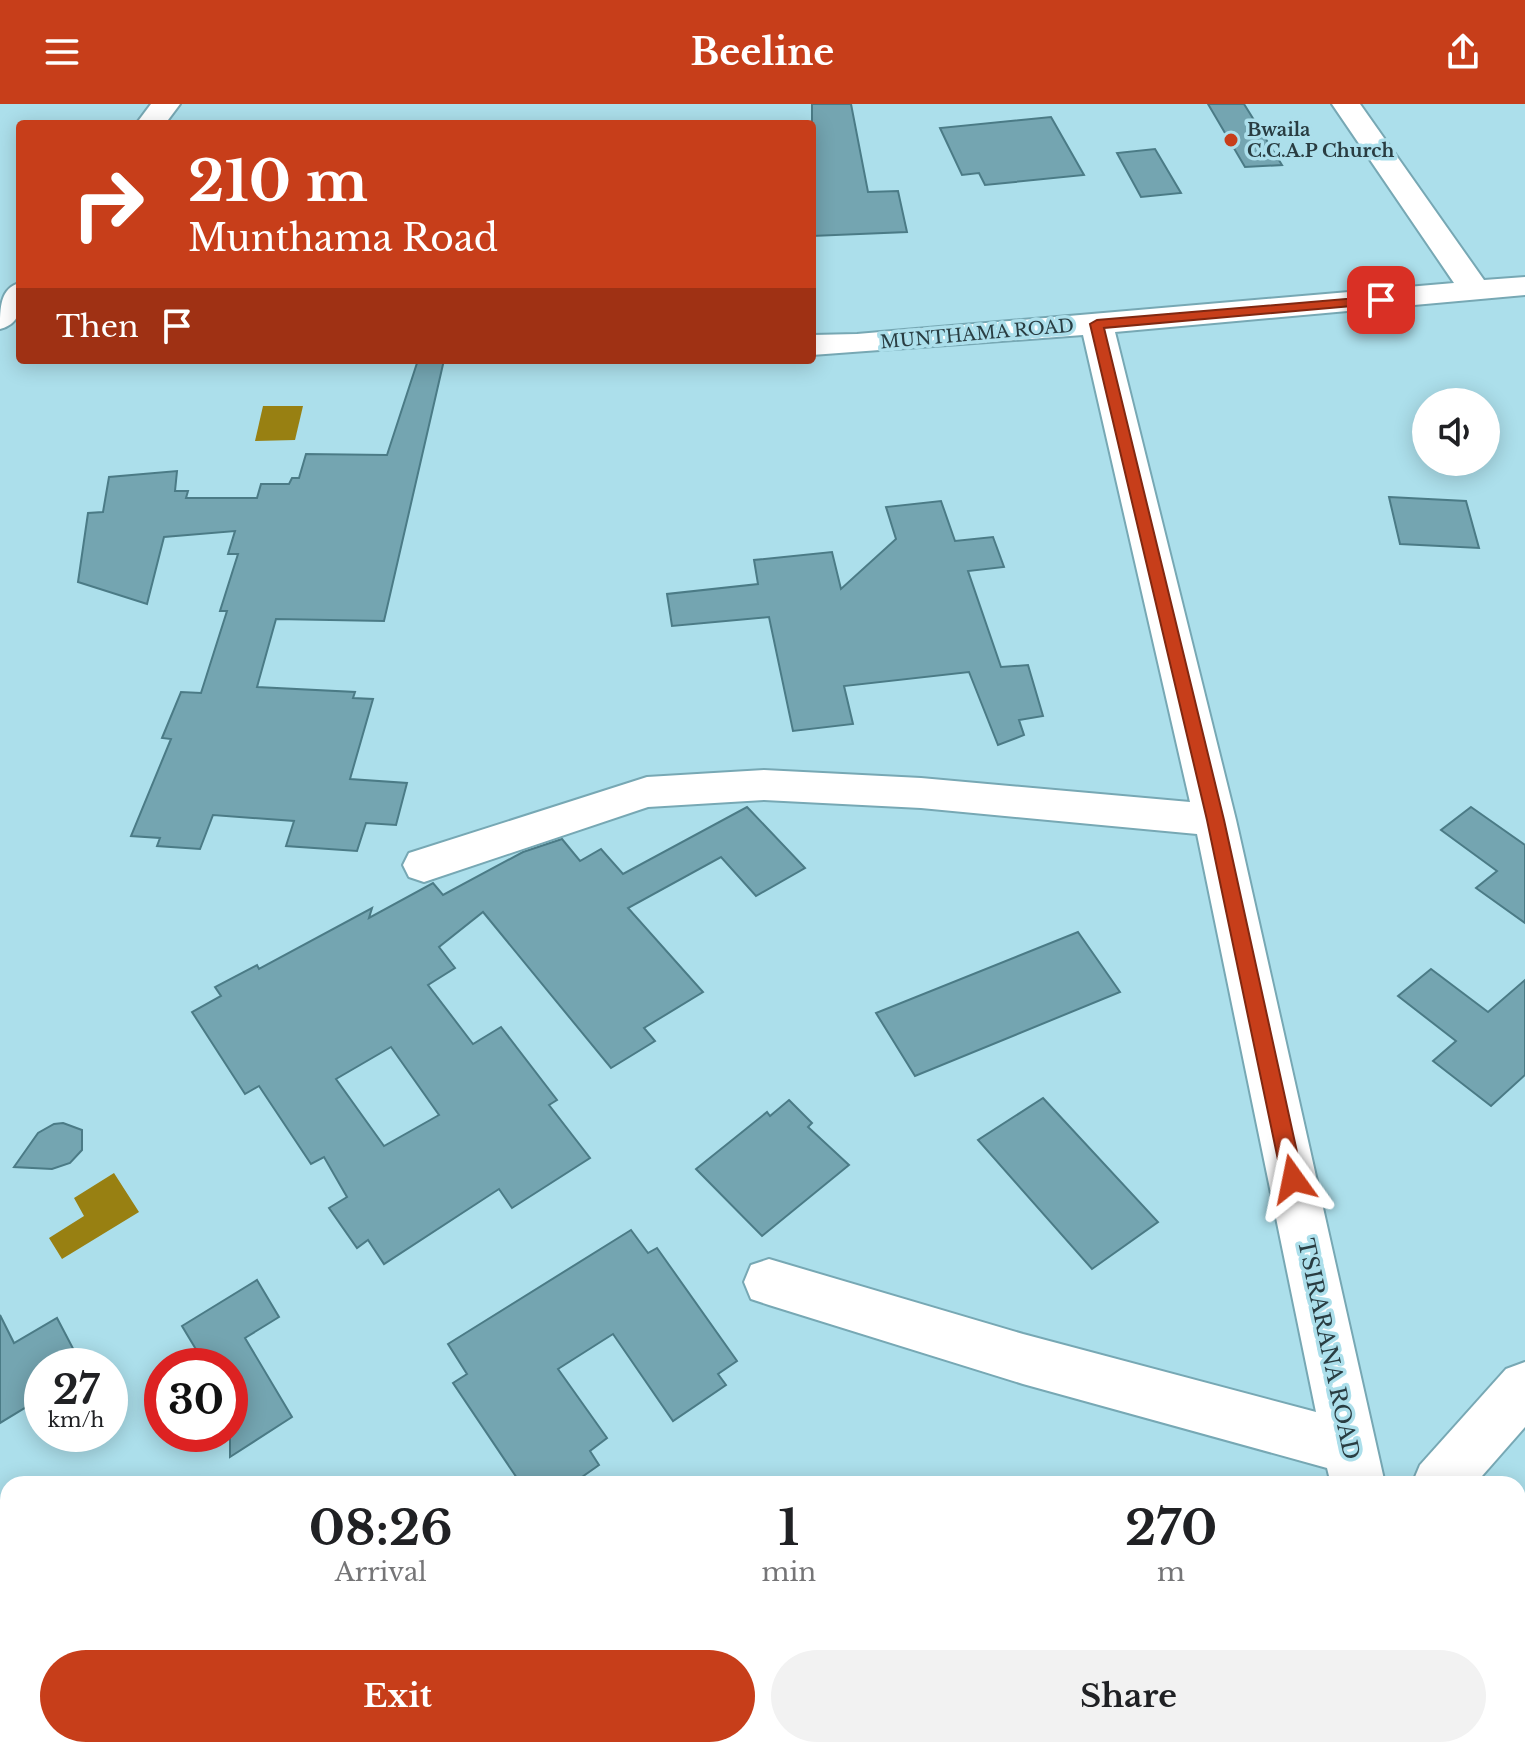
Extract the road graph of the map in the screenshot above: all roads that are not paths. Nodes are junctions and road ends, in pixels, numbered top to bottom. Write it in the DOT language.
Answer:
graph roads {
  1 [pos="166,104"];
  2 [pos="1346,104"];
  3 [pos="153,120"];
  4 [pos="1525,286"];
  5 [pos="1476,292"];
  6 [pos="16,297"];
  7 [pos="0,319"];
  8 [pos="1097,324"];
  9 [pos="816,345"];
  10 [pos="1215,820"];
  11 [pos="424,865"];
  12 [pos="769,1282"];
  13 [pos="1525,1387"];
  14 [pos="1354,1466"];
  15 [pos="1446,1476"];
  1 -- 3 [label="street"];
  2 -- 5 [label="street"];
  4 -- 5 [label="street, MUNTHAMA ROAD"];
  5 -- 8 [label="street, MUNTHAMA ROAD"];
  6 -- 7 [label="street"];
  8 -- 9 [label="street, MUNTHAMA ROAD"];
  8 -- 10 [label="street, TSIRARANA ROAD"];
  10 -- 11 [label="street"];
  10 -- 14 [label="street, TSIRARANA ROAD"];
  12 -- 14 [label="street"];
  13 -- 15 [label="street"];
}
